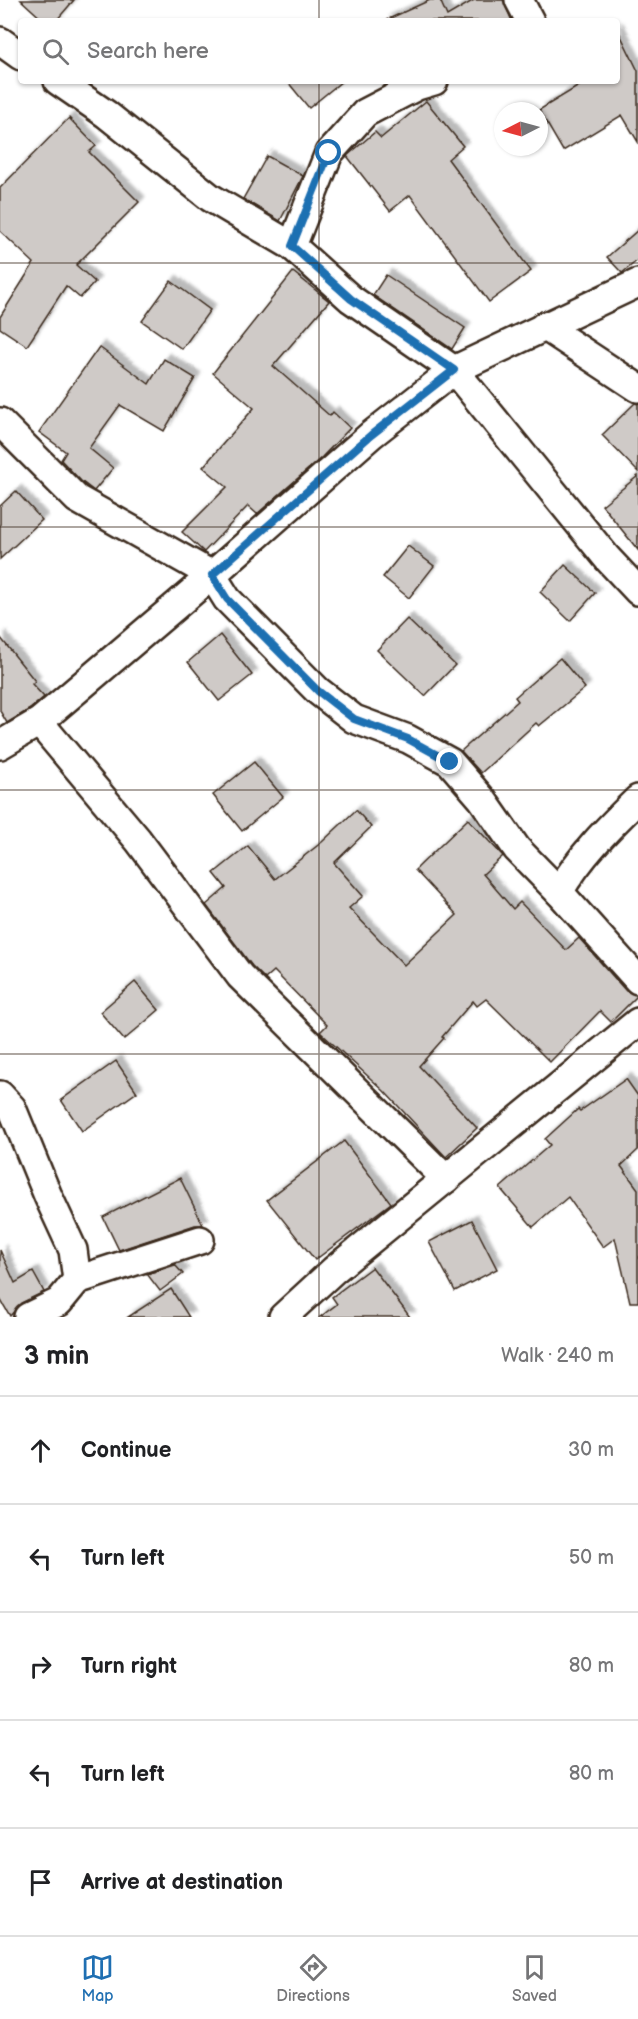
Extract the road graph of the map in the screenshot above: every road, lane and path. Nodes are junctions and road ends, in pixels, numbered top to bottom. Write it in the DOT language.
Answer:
graph roads {
  1 [pos="519,0"];
  2 [pos="528,18"];
  3 [pos="0,42"];
  4 [pos="18,54"];
  5 [pos="62,84"];
  6 [pos="424,84"];
  7 [pos="292,246"];
  8 [pos="638,283"];
  9 [pos="544,326"];
  10 [pos="454,370"];
  11 [pos="638,388"];
  12 [pos="0,422"];
  13 [pos="212,575"];
  14 [pos="638,591"];
  15 [pos="39,722"];
  16 [pos="0,745"];
  17 [pos="638,799"];
  18 [pos="559,892"];
  19 [pos="638,980"];
  20 [pos="638,1022"];
  21 [pos="0,1095"];
  22 [pos="446,1179"];
  23 [pos="200,1240"];
  24 [pos="76,1280"];
  25 [pos="28,1317"];
  26 [pos="283,1317"];
  1 -- 2 [label="street"];
  3 -- 4 [label="street"];
  5 -- 7 [label="street"];
  6 -- 7 [label="street"];
  7 -- 10 [label="street"];
  8 -- 9 [label="street"];
  9 -- 10 [label="street"];
  9 -- 11 [label="street"];
  10 -- 13 [label="street"];
  10 -- 14 [label="street"];
  12 -- 13 [label="street"];
  13 -- 15 [label="street"];
  13 -- 18 [label="street"];
  15 -- 16 [label="street"];
  15 -- 22 [label="street"];
  17 -- 18 [label="street"];
  18 -- 19 [label="street"];
  20 -- 22 [label="street"];
  21 -- 24 [label="street"];
  22 -- 26 [label="street"];
  23 -- 24 [label="street"];
  24 -- 25 [label="street"];
}
